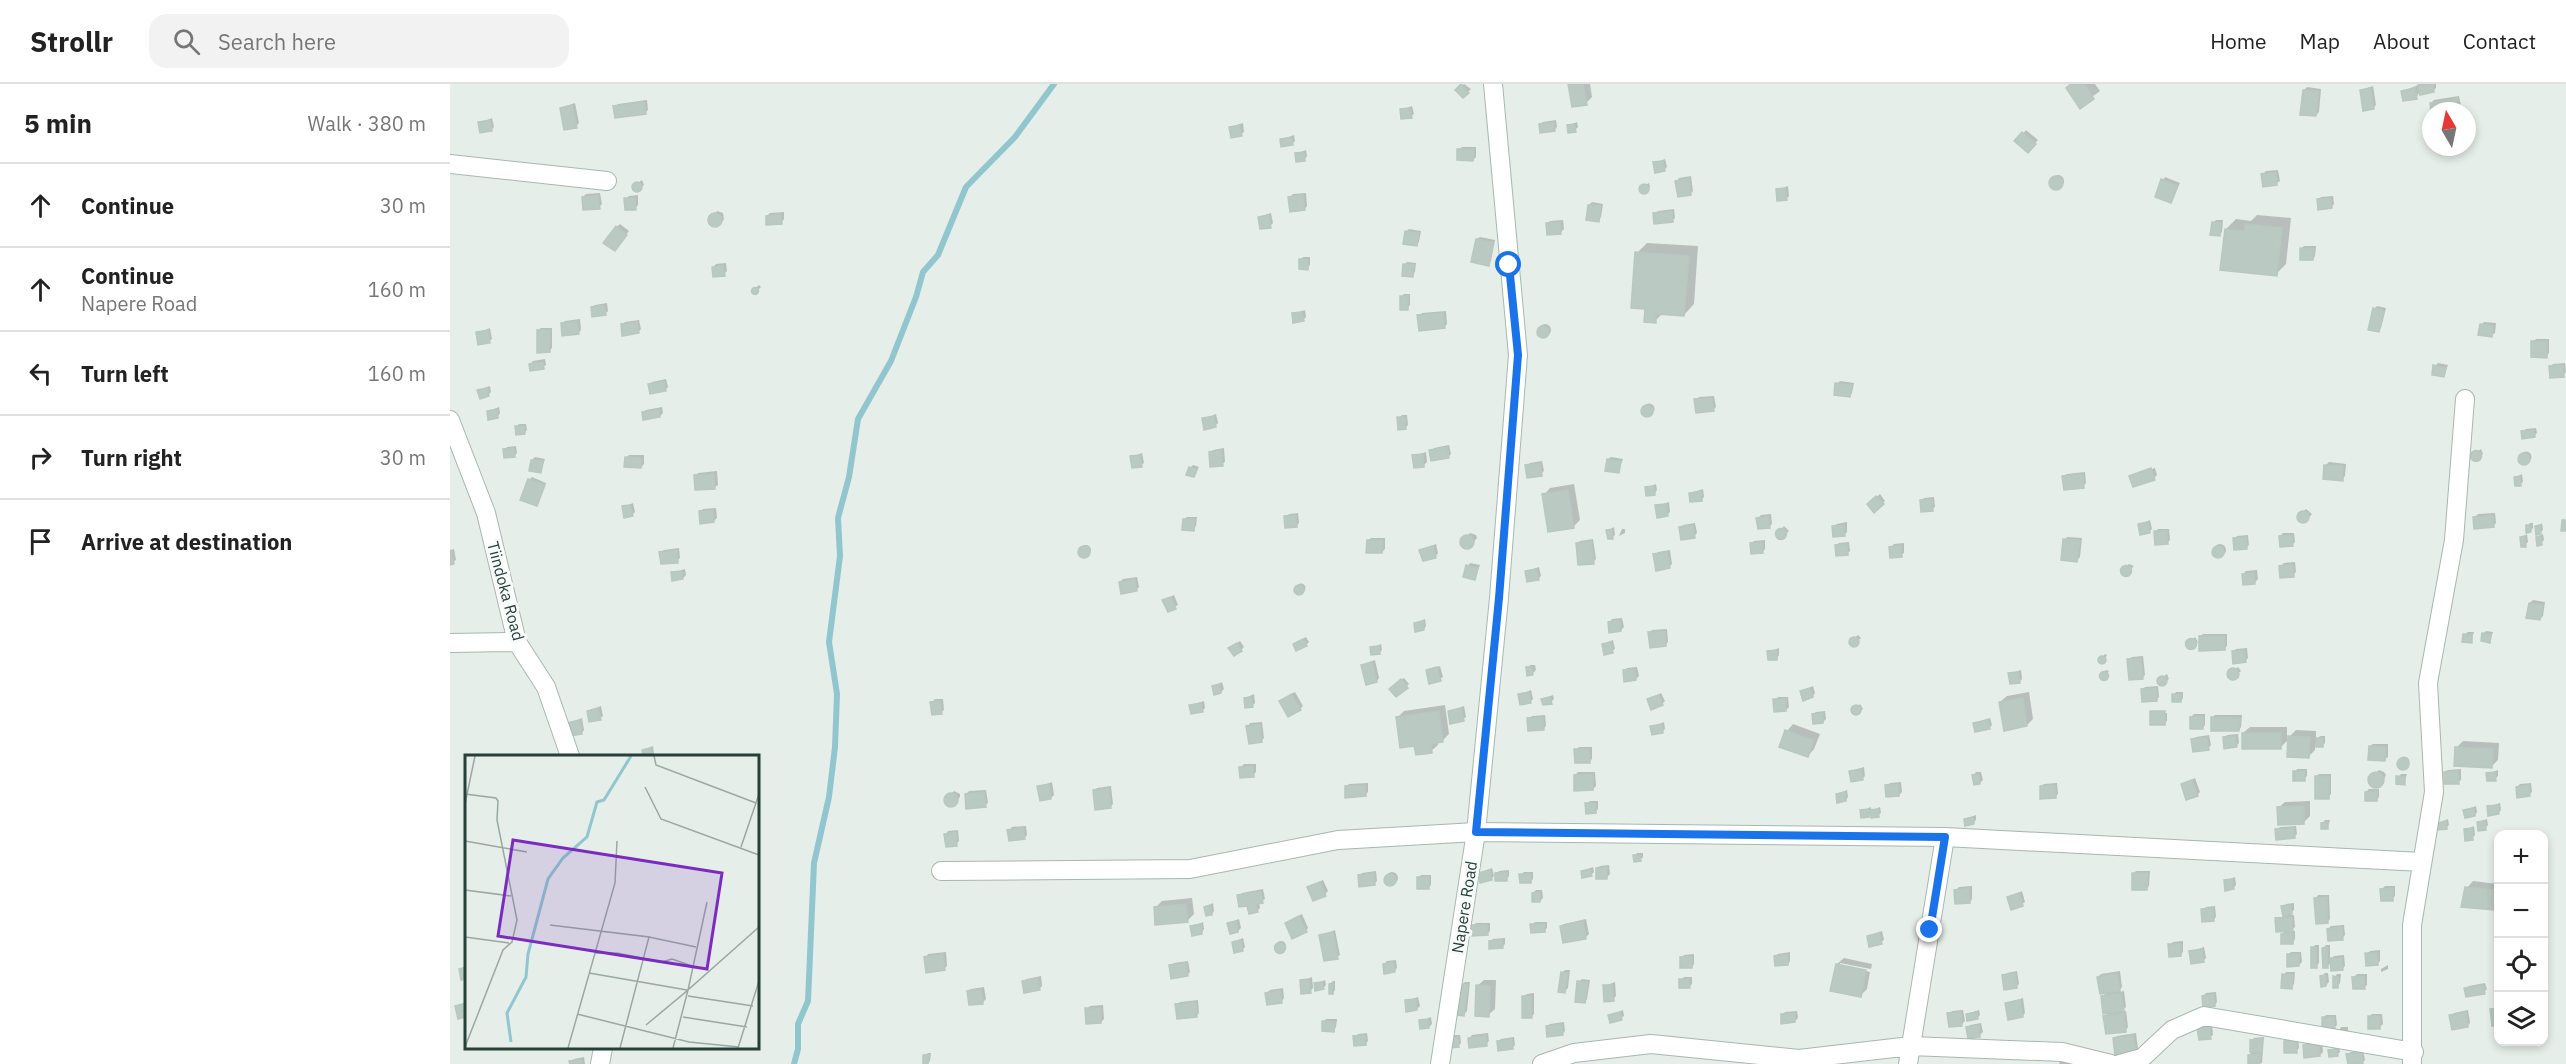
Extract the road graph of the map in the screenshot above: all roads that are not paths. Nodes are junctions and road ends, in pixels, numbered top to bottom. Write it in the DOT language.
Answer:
graph roads {
  1 [pos="1493,84"];
  2 [pos="450,164"];
  3 [pos="608,181"];
  4 [pos="2465,399"];
  5 [pos="450,420"];
  6 [pos="517,642"];
  7 [pos="450,643"];
  8 [pos="570,755"];
  9 [pos="1476,832"];
  10 [pos="1945,837"];
  11 [pos="2422,862"];
  12 [pos="941,871"];
  13 [pos="1911,1046"];
  14 [pos="603,1049"];
  15 [pos="2413,1058"];
  16 [pos="600,1064"];
  17 [pos="1440,1064"];
  18 [pos="1542,1064"];
  19 [pos="1908,1064"];
  20 [pos="2111,1064"];
  21 [pos="2120,1064"];
  1 -- 9 [label="street, Napere Road"];
  2 -- 3 [label="street"];
  4 -- 11 [label="street"];
  5 -- 6 [label="street, Tiindoka Road"];
  6 -- 7 [label="street"];
  6 -- 8 [label="street, Tiindoka Road"];
  9 -- 10 [label="street"];
  9 -- 12 [label="street"];
  9 -- 17 [label="street, Napere Road"];
  10 -- 11 [label="street"];
  10 -- 13 [label="street"];
  11 -- 15 [label="street"];
  13 -- 18 [label="street"];
  13 -- 19 [label="street"];
  13 -- 20 [label="street"];
  14 -- 16 [label="street"];
  15 -- 21 [label="street"];
}
